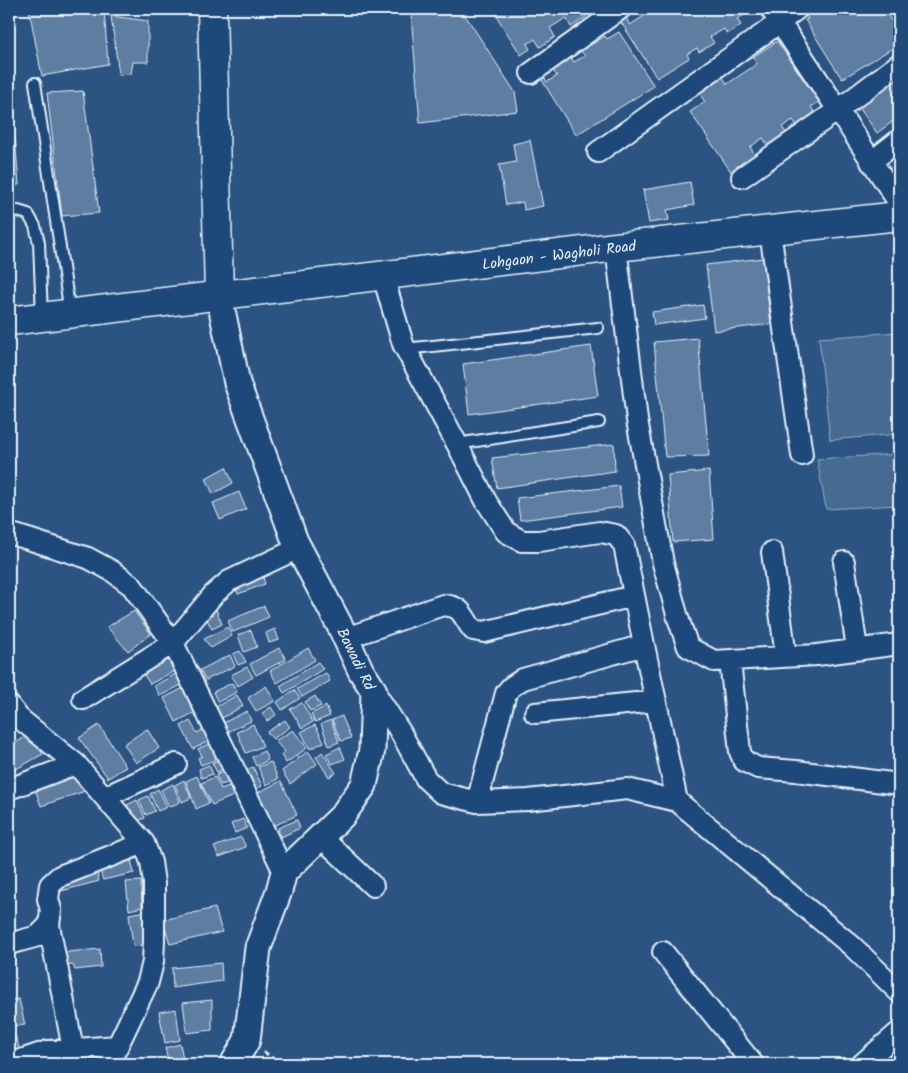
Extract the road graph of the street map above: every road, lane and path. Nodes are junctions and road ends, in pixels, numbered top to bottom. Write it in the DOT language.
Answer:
graph roads {
  1 [pos="212,9"];
  2 [pos="620,9"];
  3 [pos="797,9"];
  4 [pos="776,16"];
  5 [pos="899,64"];
  6 [pos="531,73"];
  7 [pos="35,83"];
  8 [pos="838,110"];
  9 [pos="899,140"];
  10 [pos="598,152"];
  11 [pos="871,162"];
  12 [pos="742,177"];
  13 [pos="899,203"];
  14 [pos="9,211"];
  15 [pos="899,216"];
  16 [pos="770,231"];
  17 [pos="616,248"];
  18 [pos="383,276"];
  19 [pos="219,295"];
  20 [pos="70,314"];
  21 [pos="42,317"];
  22 [pos="9,321"];
  23 [pos="598,328"];
  24 [pos="405,349"];
  25 [pos="599,422"];
  26 [pos="457,444"];
  27 [pos="802,455"];
  28 [pos="9,533"];
  29 [pos="299,548"];
  30 [pos="772,552"];
  31 [pos="844,562"];
  32 [pos="634,596"];
  33 [pos="346,638"];
  34 [pos="173,643"];
  35 [pos="899,644"];
  36 [pos="644,645"];
  37 [pos="857,649"];
  38 [pos="786,657"];
  39 [pos="730,661"];
  40 [pos="374,691"];
  41 [pos="83,699"];
  42 [pos="656,701"];
  43 [pos="9,705"];
  44 [pos="535,713"];
  45 [pos="76,764"];
  46 [pos="176,764"];
  47 [pos="899,784"];
  48 [pos="9,789"];
  49 [pos="105,797"];
  50 [pos="677,801"];
  51 [pos="477,802"];
  52 [pos="321,837"];
  53 [pos="144,843"];
  54 [pos="284,872"];
  55 [pos="373,886"];
  56 [pos="49,925"];
  57 [pos="9,944"];
  58 [pos="664,952"];
  59 [pos="899,992"];
  60 [pos="899,1032"];
  61 [pos="118,1046"];
  62 [pos="73,1049"];
  63 [pos="9,1064"];
  64 [pos="109,1064"];
  65 [pos="233,1064"];
  66 [pos="753,1064"];
  67 [pos="862,1064"];
  1 -- 19 [label="main road"];
  2 -- 6 [label="street"];
  3 -- 4 [label="street"];
  4 -- 8 [label="street"];
  4 -- 10 [label="street"];
  5 -- 8 [label="street"];
  7 -- 20 [label="lane"];
  8 -- 11 [label="street"];
  8 -- 12 [label="street"];
  9 -- 11 [label="street"];
  11 -- 13 [label="street"];
  14 -- 21 [label="lane"];
  15 -- 16 [label="main road, Lohgaon - Wagholi Road"];
  16 -- 17 [label="main road, Lohgaon - Wagholi Road"];
  16 -- 27 [label="street"];
  17 -- 18 [label="main road, Lohgaon - Wagholi Road"];
  17 -- 39 [label="street"];
  18 -- 19 [label="main road, Lohgaon - Wagholi Road"];
  18 -- 24 [label="street"];
  19 -- 20 [label="main road, Lohgaon - Wagholi Road"];
  19 -- 29 [label="street, Bawadi Rd"];
  20 -- 21 [label="main road, Lohgaon - Wagholi Road"];
  21 -- 22 [label="main road, Lohgaon - Wagholi Road"];
  23 -- 24 [label="lane"];
  24 -- 26 [label="street"];
  25 -- 26 [label="lane"];
  26 -- 32 [label="street"];
  28 -- 34 [label="street"];
  29 -- 33 [label="street, Bawadi Rd"];
  29 -- 34 [label="street"];
  30 -- 38 [label="street"];
  31 -- 37 [label="street"];
  32 -- 33 [label="street"];
  32 -- 36 [label="street"];
  33 -- 40 [label="street, Bawadi Rd"];
  34 -- 41 [label="street"];
  34 -- 54 [label="street"];
  35 -- 37 [label="street"];
  36 -- 42 [label="street"];
  36 -- 51 [label="street"];
  37 -- 38 [label="street"];
  38 -- 39 [label="street"];
  39 -- 47 [label="street"];
  40 -- 51 [label="street"];
  40 -- 52 [label="street, Bawadi Rd"];
  42 -- 44 [label="street"];
  42 -- 50 [label="street"];
  43 -- 45 [label="street"];
  45 -- 48 [label="street"];
  45 -- 49 [label="street"];
  46 -- 49 [label="street"];
  49 -- 53 [label="street"];
  50 -- 51 [label="street"];
  50 -- 59 [label="street"];
  52 -- 54 [label="street, Bawadi Rd"];
  52 -- 55 [label="street"];
  53 -- 56 [label="street"];
  53 -- 61 [label="street"];
  54 -- 65 [label="street"];
  56 -- 57 [label="street"];
  56 -- 62 [label="street"];
  58 -- 66 [label="street"];
  60 -- 67 [label="street"];
  61 -- 62 [label="street"];
  61 -- 64 [label="street"];
  62 -- 63 [label="street"];
}
